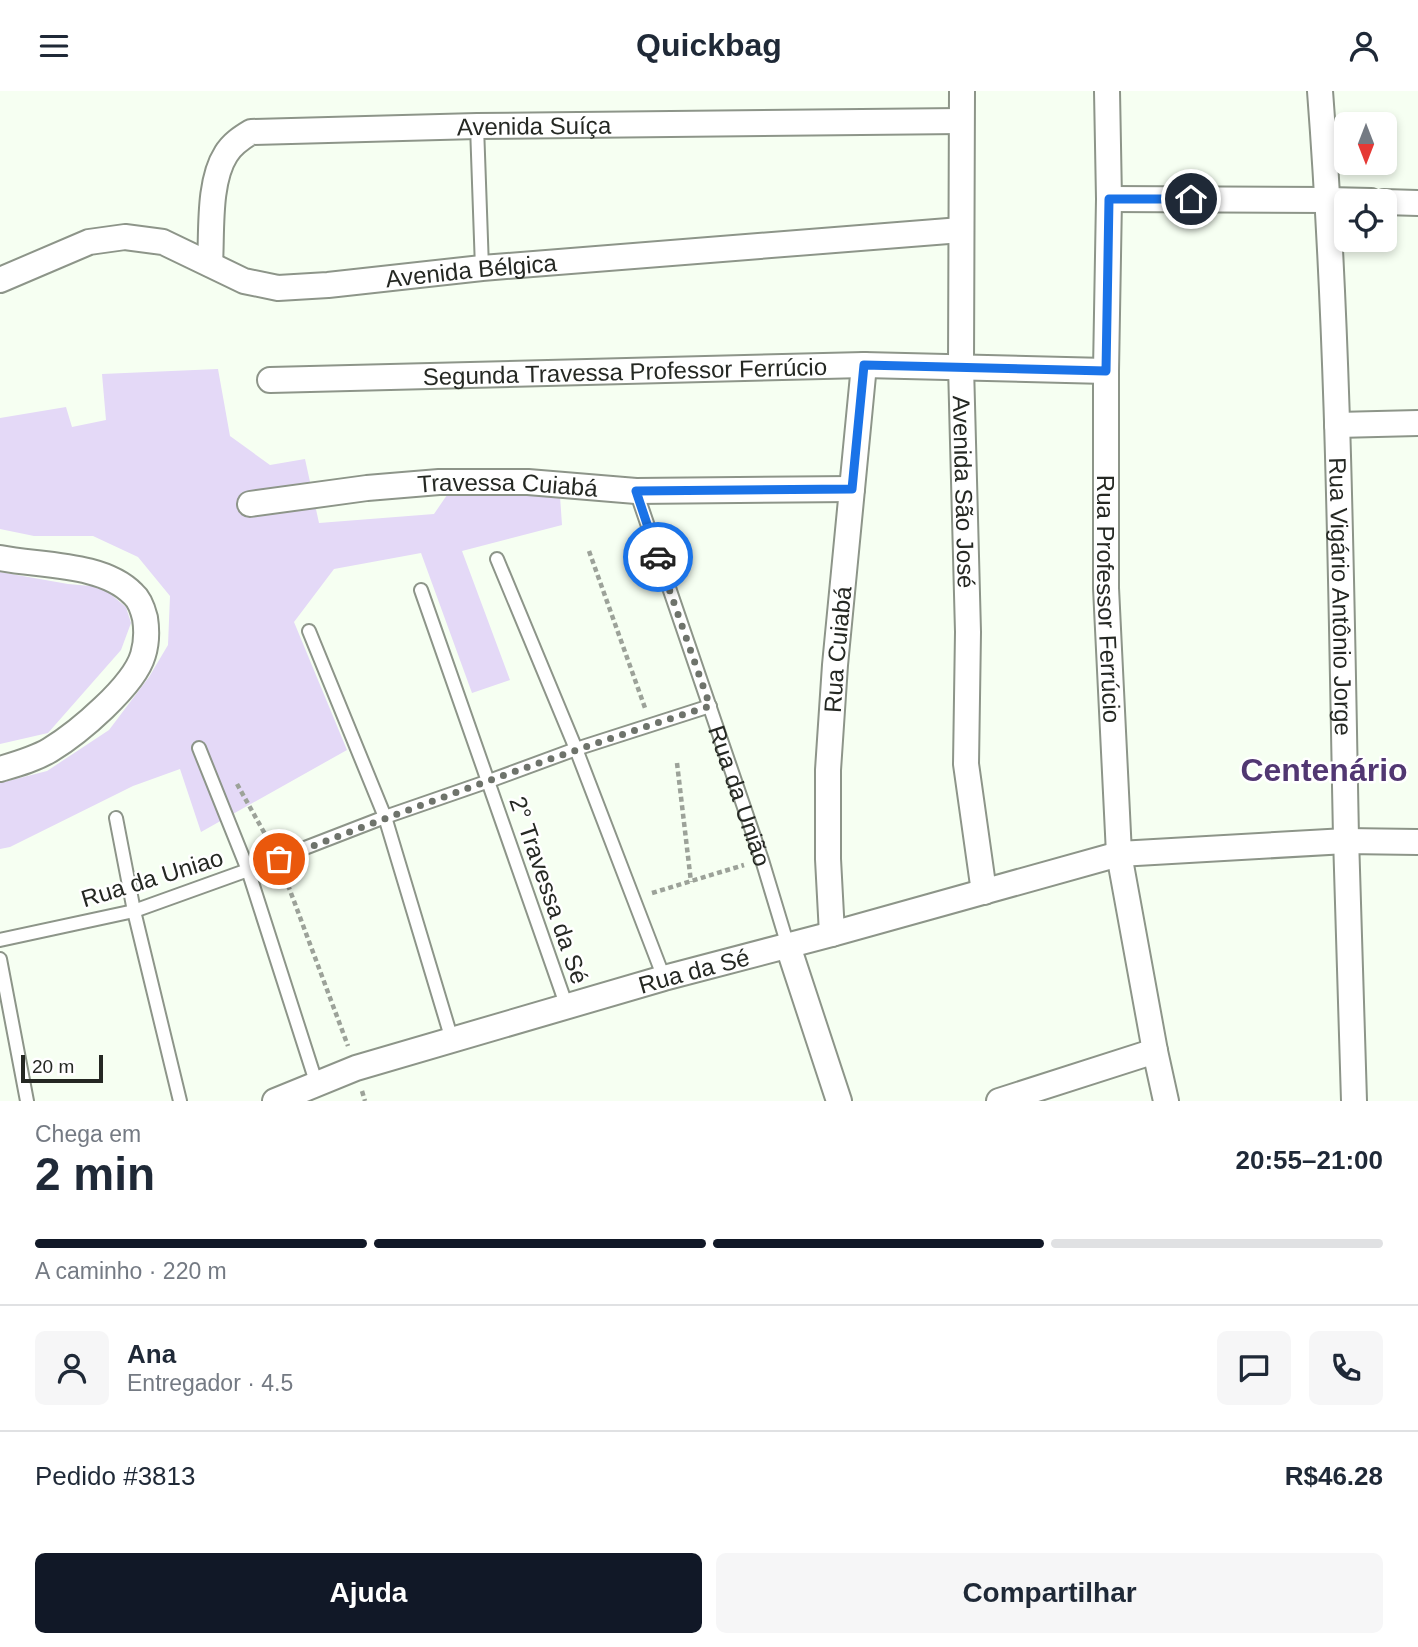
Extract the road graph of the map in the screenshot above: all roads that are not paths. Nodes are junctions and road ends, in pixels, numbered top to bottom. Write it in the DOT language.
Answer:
graph roads {
  1 [pos="962,91"];
  2 [pos="1108,91"];
  3 [pos="1320,91"];
  4 [pos="961,121"];
  5 [pos="477,126"];
  6 [pos="1109,199"];
  7 [pos="1329,199"];
  8 [pos="1334,199"];
  9 [pos="1397,202"];
  10 [pos="1418,203"];
  11 [pos="961,230"];
  12 [pos="210,264"];
  13 [pos="482,268"];
  14 [pos="0,281"];
  15 [pos="864,365"];
  16 [pos="961,366"];
  17 [pos="1106,371"];
  18 [pos="270,380"];
  19 [pos="1418,423"];
  20 [pos="1337,425"];
  21 [pos="852,489"];
  22 [pos="636,491"];
  23 [pos="250,504"];
  24 [pos="0,558"];
  25 [pos="496,559"];
  26 [pos="421,590"];
  27 [pos="309,631"];
  28 [pos="710,706"];
  29 [pos="200,748"];
  30 [pos="576,749"];
  31 [pos="10,766"];
  32 [pos="489,781"];
  33 [pos="385,817"];
  34 [pos="116,818"];
  35 [pos="1346,841"];
  36 [pos="1418,842"];
  37 [pos="1119,855"];
  38 [pos="248,870"];
  39 [pos="984,892"];
  40 [pos="134,911"];
  41 [pos="832,934"];
  42 [pos="0,940"];
  43 [pos="788,946"];
  44 [pos="0,959"];
  45 [pos="664,978"];
  46 [pos="567,1007"];
  47 [pos="452,1040"];
  48 [pos="1155,1051"];
  49 [pos="317,1085"];
  50 [pos="27,1101"];
  51 [pos="180,1101"];
  52 [pos="275,1101"];
  53 [pos="839,1101"];
  54 [pos="999,1101"];
  55 [pos="1166,1101"];
  56 [pos="1354,1101"];
  1 -- 4 [label="street, Avenida São José"];
  2 -- 6 [label="street, Rua Professor Ferrúcio"];
  3 -- 7 [label="street, Rua Vigário Antônio Jorge"];
  4 -- 5 [label="street, Avenida Suíça"];
  4 -- 11 [label="street, Avenida São José"];
  5 -- 12 [label="street, Avenida Suíça"];
  5 -- 13 [label="lane"];
  6 -- 7 [label="street"];
  6 -- 17 [label="street, Rua Professor Ferrúcio"];
  7 -- 8 [label="street"];
  7 -- 20 [label="street, Rua Vigário Antônio Jorge"];
  9 -- 10 [label="street"];
  11 -- 13 [label="street, Avenida Bélgica"];
  11 -- 16 [label="street, Avenida São José"];
  12 -- 13 [label="street, Avenida Bélgica"];
  12 -- 14 [label="street, Avenida Bélgica"];
  15 -- 16 [label="street, Segunda Travessa Professor Ferrúcio"];
  15 -- 18 [label="street, Segunda Travessa Professor Ferrúcio"];
  15 -- 21 [label="street, Rua Cuiabá"];
  16 -- 17 [label="street, Segunda Travessa Professor Ferrúcio"];
  16 -- 39 [label="street, Avenida São José"];
  17 -- 37 [label="street, Rua Professor Ferrúcio"];
  19 -- 20 [label="street"];
  20 -- 35 [label="street, Rua Vigário Antônio Jorge"];
  21 -- 22 [label="street, Travessa Cuiabá"];
  21 -- 41 [label="street, Rua Cuiabá"];
  22 -- 23 [label="street, Travessa Cuiabá"];
  22 -- 28 [label="lane, Rua da União"];
  24 -- 31 [label="street"];
  25 -- 30 [label="lane"];
  26 -- 32 [label="lane, 2° Travessa da Sé"];
  27 -- 33 [label="lane"];
  28 -- 30 [label="lane, Rua da Uniao"];
  28 -- 43 [label="lane, Rua da União"];
  29 -- 38 [label="lane"];
  30 -- 32 [label="lane, Rua da Uniao"];
  30 -- 45 [label="lane"];
  32 -- 33 [label="lane, Rua da Uniao"];
  32 -- 46 [label="lane, 2° Travessa da Sé"];
  33 -- 38 [label="lane, Rua da Uniao"];
  33 -- 47 [label="lane"];
  34 -- 40 [label="lane"];
  35 -- 36 [label="street, Rua da Sé"];
  35 -- 37 [label="street, Rua da Sé"];
  35 -- 56 [label="street, Rua Vigário Antônio Jorge"];
  37 -- 39 [label="street, Rua da Sé"];
  37 -- 48 [label="street, Rua Professor Ferrúcio"];
  38 -- 40 [label="lane, Rua da Uniao"];
  38 -- 49 [label="lane"];
  39 -- 41 [label="street, Rua da Sé"];
  40 -- 42 [label="lane, Rua da Uniao"];
  40 -- 51 [label="lane"];
  41 -- 43 [label="street, Rua da Sé"];
  43 -- 45 [label="street, Rua da Sé"];
  43 -- 53 [label="street, Rua da União"];
  44 -- 50 [label="lane"];
  45 -- 46 [label="street, Rua da Sé"];
  46 -- 47 [label="street, Rua da Sé"];
  47 -- 49 [label="street, Rua da Sé"];
  48 -- 54 [label="street"];
  48 -- 55 [label="street, Rua Professor Ferrúcio"];
  49 -- 52 [label="street, Rua da Sé"];
}
